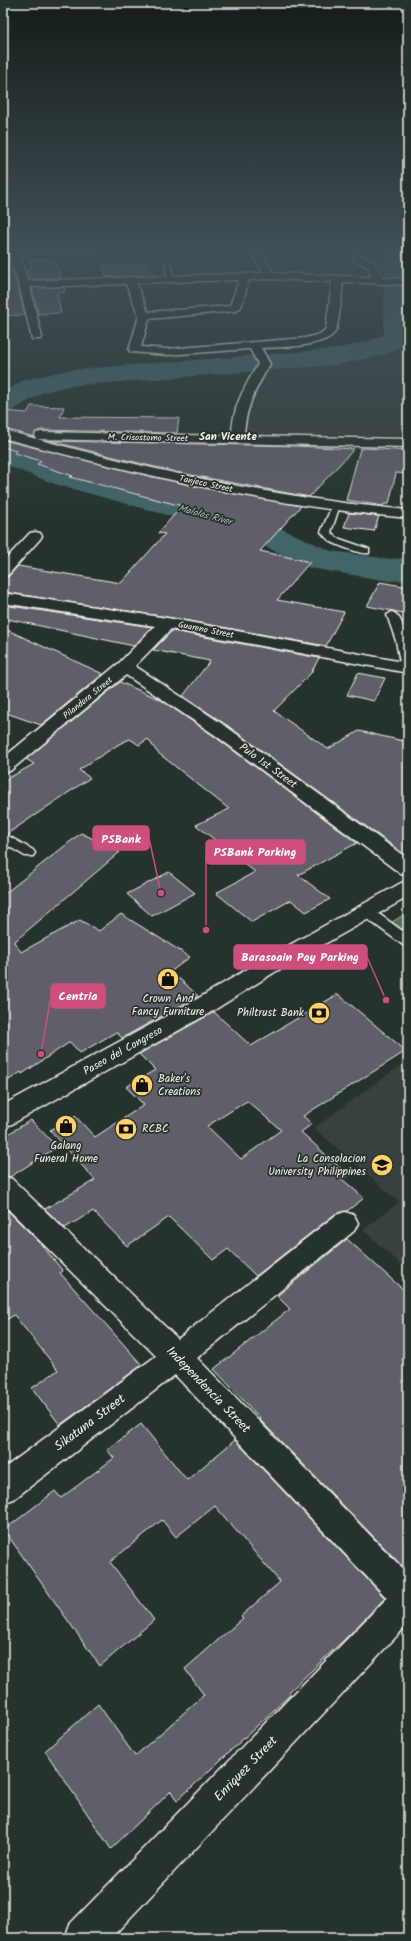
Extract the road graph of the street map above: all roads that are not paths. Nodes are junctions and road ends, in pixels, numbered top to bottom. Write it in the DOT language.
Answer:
graph roads {
  1 [pos="137,339"];
  2 [pos="315,339"];
  3 [pos="254,346"];
  4 [pos="5,435"];
  5 [pos="238,440"];
  6 [pos="408,443"];
  7 [pos="335,508"];
  8 [pos="408,514"];
  9 [pos="35,536"];
  10 [pos="366,551"];
  11 [pos="3,572"];
  12 [pos="3,598"];
  13 [pos="392,615"];
  14 [pos="168,623"];
  15 [pos="125,667"];
  16 [pos="407,668"];
  17 [pos="3,767"];
  18 [pos="3,837"];
  19 [pos="29,853"];
  20 [pos="408,869"];
  21 [pos="408,888"];
  22 [pos="367,912"];
  23 [pos="408,942"];
  24 [pos="3,1117"];
  25 [pos="3,1187"];
  26 [pos="345,1223"];
  27 [pos="178,1357"];
  28 [pos="3,1488"];
  29 [pos="408,1599"];
  30 [pos="84,1938"];
  1 -- 3 [label="street"];
  2 -- 3 [label="street"];
  3 -- 5 [label="street"];
  4 -- 5 [label="street, M. Crisostomo Street"];
  4 -- 7 [label="street, Tanjeco Street"];
  5 -- 6 [label="street, M. Crisostomo Street"];
  7 -- 8 [label="street, Tanjeco Street"];
  7 -- 10 [label="lane"];
  9 -- 11 [label="street"];
  12 -- 14 [label="street, Guareno Street"];
  13 -- 16 [label="lane"];
  14 -- 15 [label="street, Pilandora Street"];
  14 -- 16 [label="street, Guareno Street"];
  15 -- 17 [label="street, Pilandora Street"];
  15 -- 20 [label="street, Pulo 1st Street"];
  18 -- 19 [label="lane"];
  21 -- 22 [label="street, Paseo del Congreso"];
  22 -- 23 [label="lane"];
  22 -- 24 [label="street, Paseo del Congreso"];
  25 -- 27 [label="street, Independencia Street"];
  26 -- 27 [label="street, Sikatuna Street"];
  27 -- 28 [label="street, Sikatuna Street"];
  27 -- 29 [label="street, Independencia Street"];
  29 -- 30 [label="street, Enriquez Street"];
}
